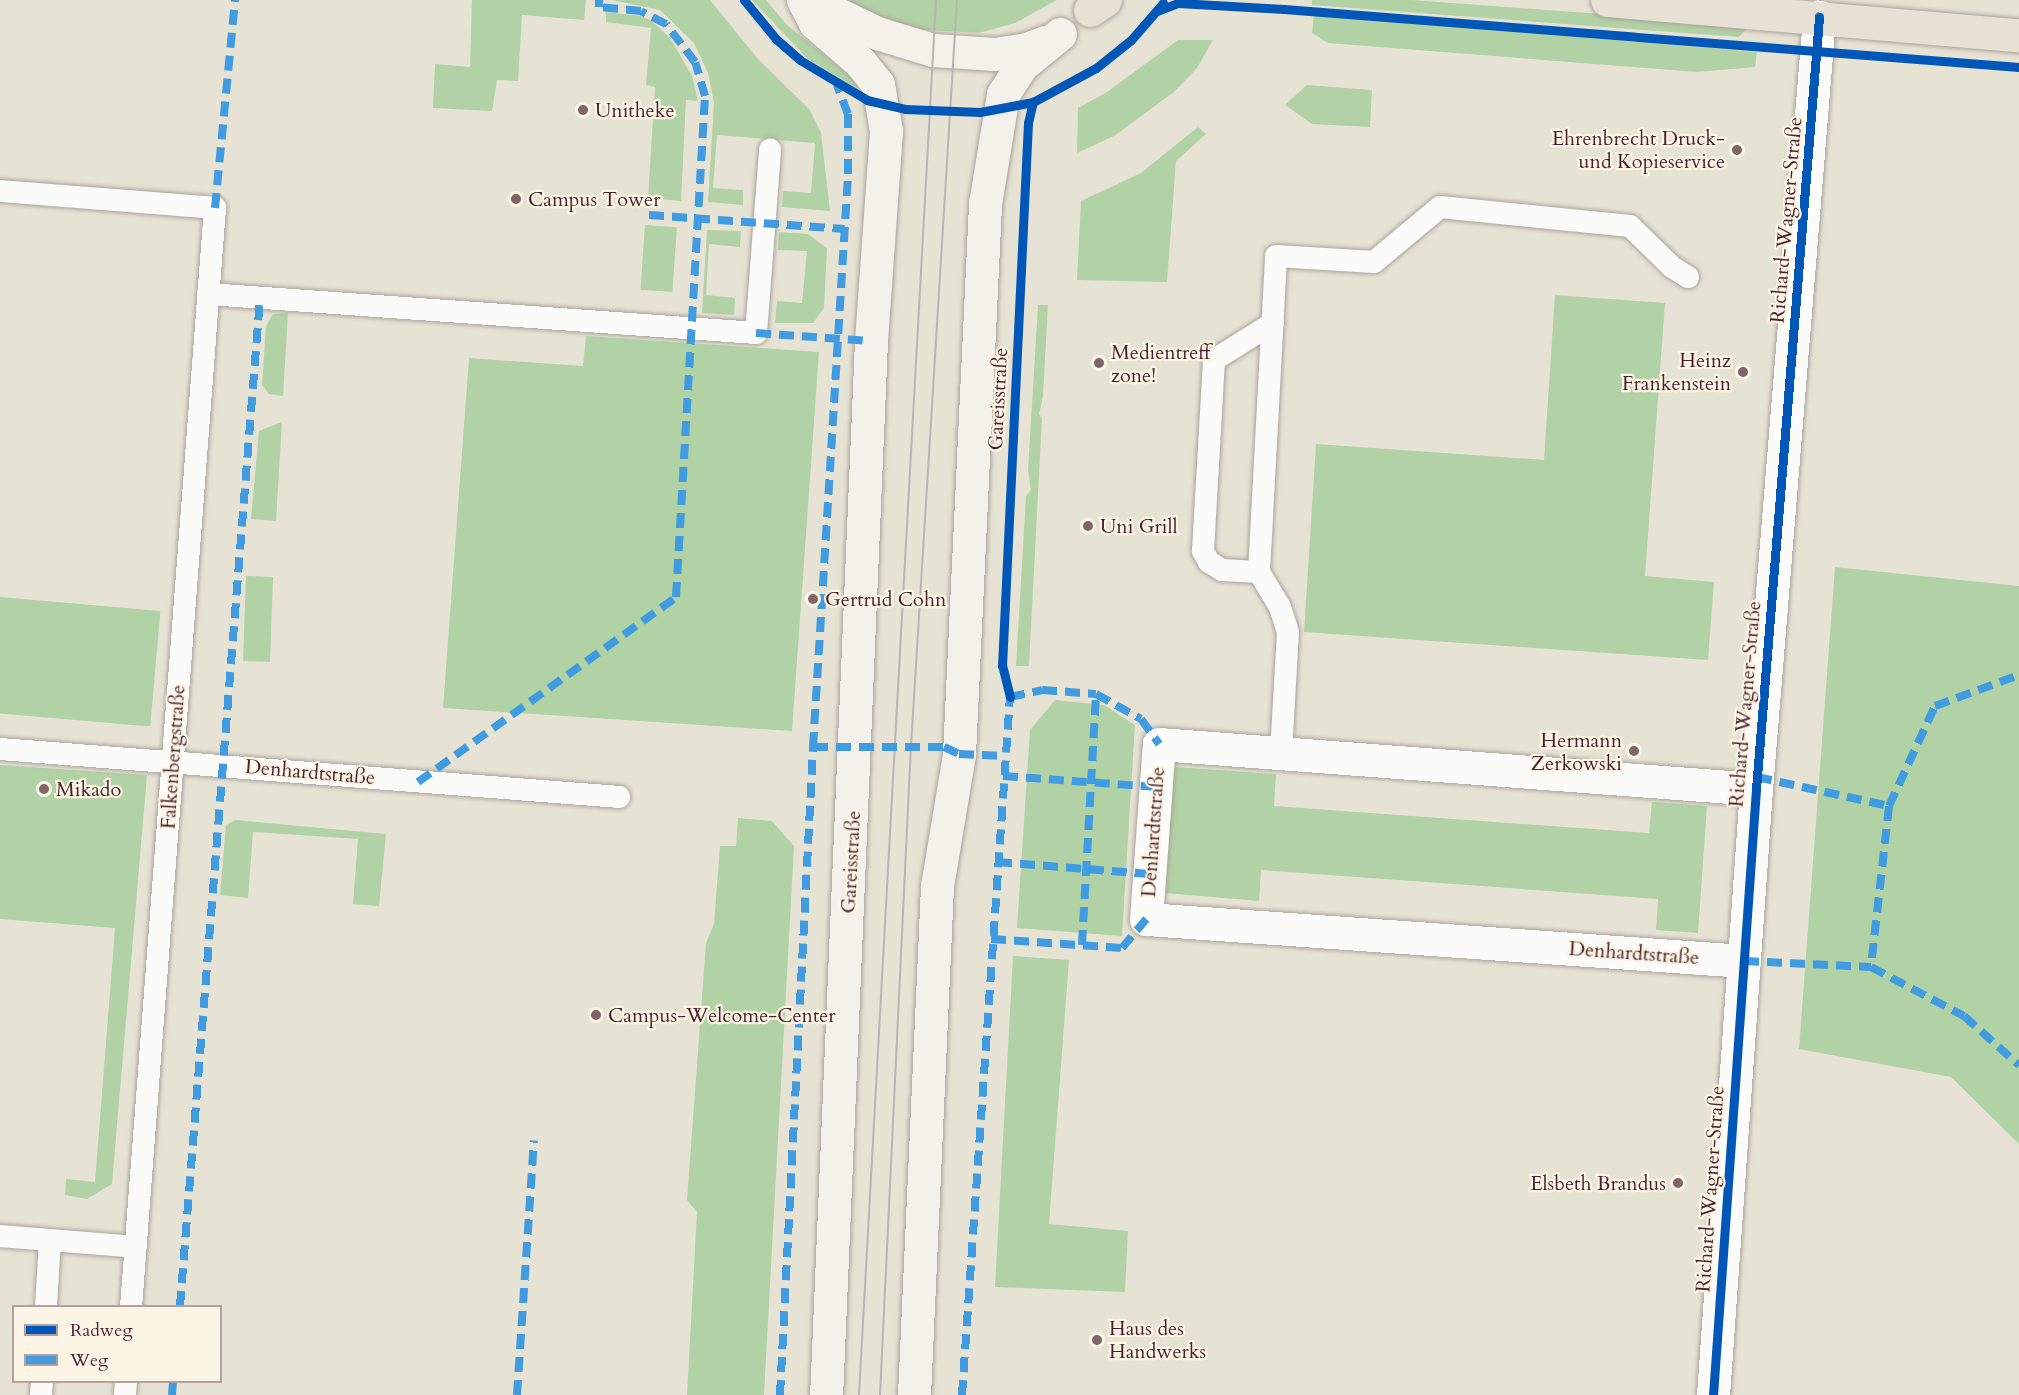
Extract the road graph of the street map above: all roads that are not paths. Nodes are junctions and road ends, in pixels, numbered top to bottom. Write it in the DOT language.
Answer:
graph roads {
  1 [pos="803,0"];
  2 [pos="809,0"];
  3 [pos="1607,0"];
  4 [pos="1097,4"];
  5 [pos="1819,17"];
  6 [pos="1060,34"];
  7 [pos="2019,34"];
  8 [pos="770,150"];
  9 [pos="0,191"];
  10 [pos="1688,277"];
  11 [pos="208,294"];
  12 [pos="1273,323"];
  13 [pos="1259,572"];
  14 [pos="0,749"];
  15 [pos="1281,753"];
  16 [pos="174,760"];
  17 [pos="1756,789"];
  18 [pos="619,797"];
  19 [pos="1744,961"];
  20 [pos="0,1236"];
  21 [pos="50,1241"];
  22 [pos="136,1247"];
  23 [pos="46,1305"];
  24 [pos="131,1305"];
  25 [pos="826,1395"];
  26 [pos="914,1395"];
  27 [pos="1713,1395"];
  1 -- 25 [label="main road, Gareisstraße"];
  2 -- 6 [label="main road"];
  3 -- 5 [label="main road"];
  4 -- 6 [label="main road, Gareisstraße"];
  5 -- 7 [label="main road"];
  5 -- 17 [label="street, Richard-Wagner-Straße"];
  6 -- 26 [label="main road, Gareisstraße"];
  8 -- 11 [label="lane"];
  9 -- 11 [label="lane, Falkenbergstraße"];
  10 -- 12 [label="lane"];
  11 -- 16 [label="lane, Falkenbergstraße"];
  12 -- 13 [label="lane"];
  12 -- 13 [label="lane"];
  13 -- 15 [label="lane"];
  14 -- 16 [label="lane, Denhardtstraße"];
  15 -- 17 [label="street, Denhardtstraße"];
  15 -- 19 [label="street, Denhardtstraße"];
  16 -- 18 [label="lane, Denhardtstraße"];
  16 -- 22 [label="lane, Falkenbergstraße"];
  17 -- 19 [label="street, Richard-Wagner-Straße"];
  19 -- 27 [label="street, Richard-Wagner-Straße"];
  20 -- 21 [label="lane"];
  21 -- 22 [label="lane"];
  21 -- 23 [label="lane"];
  22 -- 24 [label="lane, Falkenbergstraße"];
}
